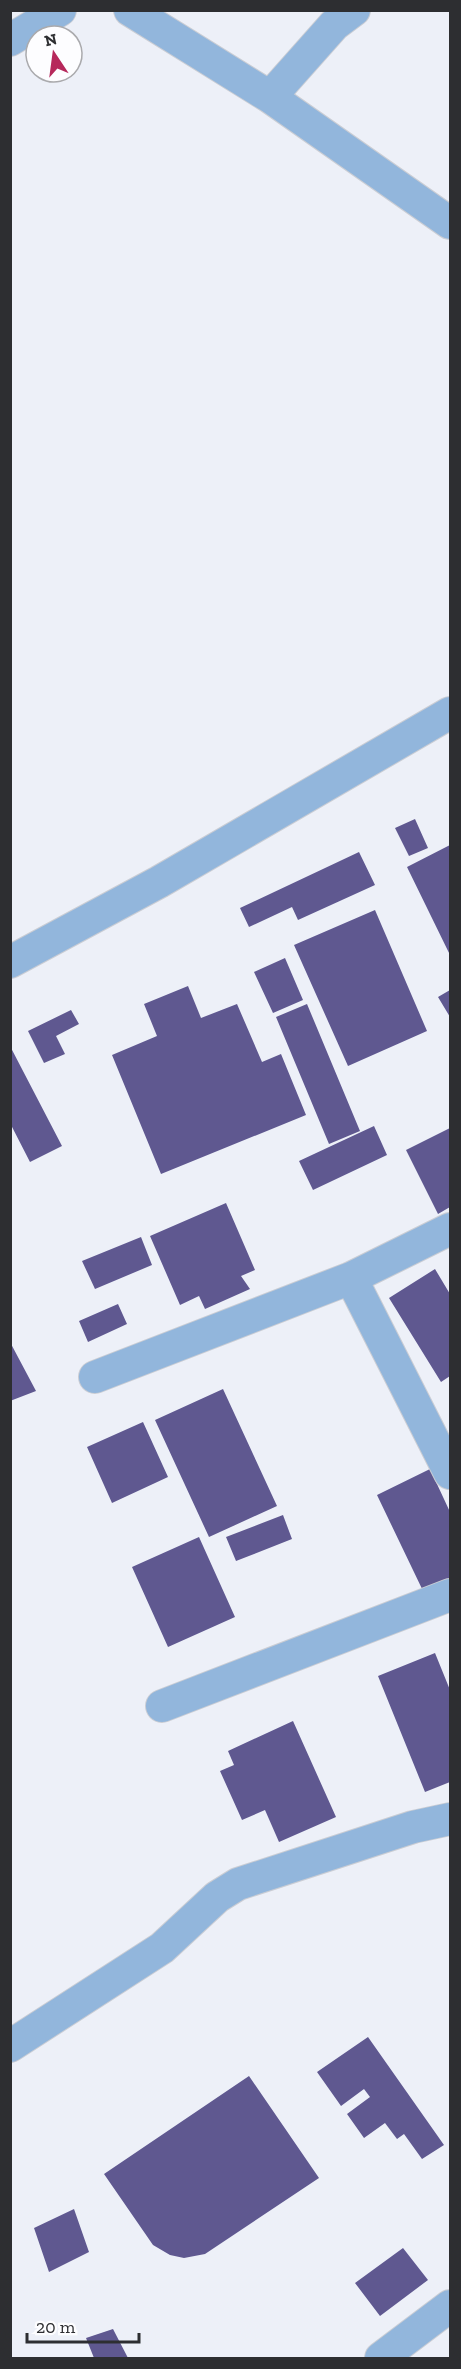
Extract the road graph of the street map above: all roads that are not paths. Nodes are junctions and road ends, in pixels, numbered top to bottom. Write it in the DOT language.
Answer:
graph roads {
  1 [pos="60,10"];
  2 [pos="130,10"];
  3 [pos="354,10"];
  4 [pos="10,40"];
  5 [pos="270,97"];
  6 [pos="450,223"];
  7 [pos="450,714"];
  8 [pos="10,962"];
  9 [pos="450,1229"];
  10 [pos="351,1278"];
  11 [pos="95,1377"];
  12 [pos="450,1473"];
  13 [pos="450,1595"];
  14 [pos="162,1706"];
  15 [pos="450,1819"];
  16 [pos="10,2046"];
  17 [pos="450,2306"];
  18 [pos="381,2358"];
  1 -- 4 [label="street"];
  2 -- 5 [label="street"];
  3 -- 5 [label="street"];
  5 -- 6 [label="street"];
  7 -- 8 [label="street"];
  9 -- 10 [label="street"];
  10 -- 11 [label="street"];
  10 -- 12 [label="street"];
  13 -- 14 [label="street"];
  15 -- 16 [label="street"];
  17 -- 18 [label="street"];
}
